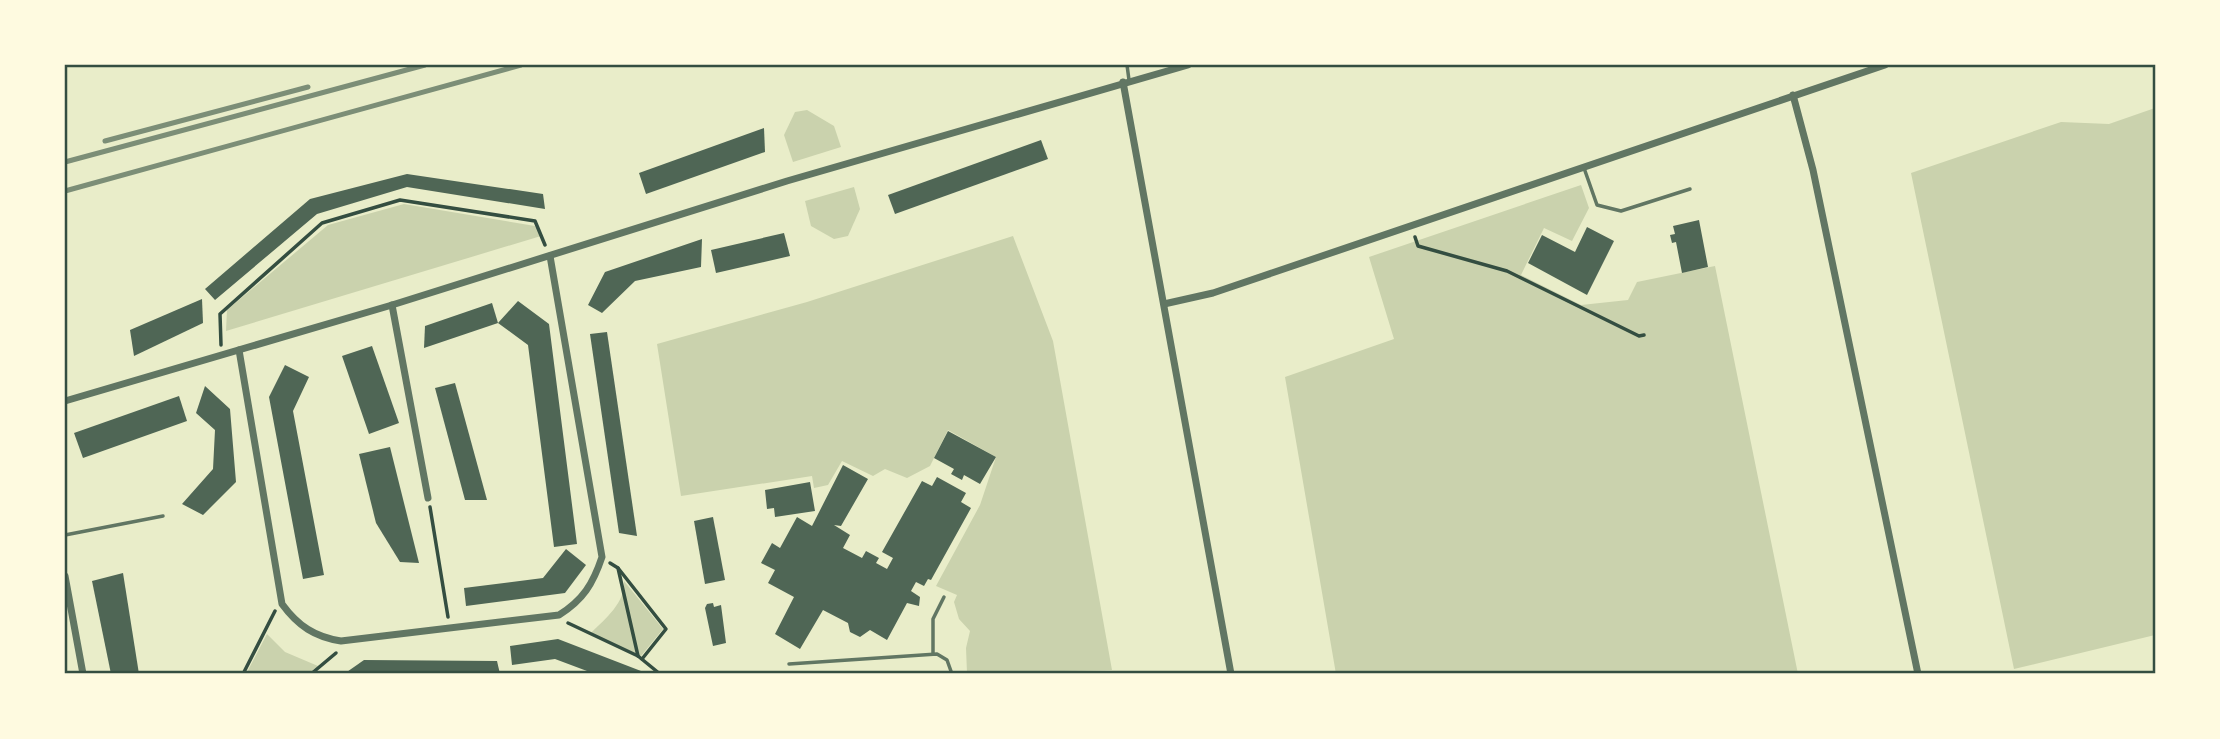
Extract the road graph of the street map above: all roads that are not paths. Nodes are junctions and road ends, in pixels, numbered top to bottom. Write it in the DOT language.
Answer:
graph roads {
  1 [pos="1127,65"];
  2 [pos="1188,65"];
  3 [pos="1885,65"];
  4 [pos="1126,81"];
  5 [pos="1793,95"];
  6 [pos="1583,166"];
  7 [pos="1690,189"];
  8 [pos="550,256"];
  9 [pos="1164,304"];
  10 [pos="392,305"];
  11 [pos="239,350"];
  12 [pos="65,401"];
  13 [pos="428,498"];
  14 [pos="163,516"];
  15 [pos="65,535"];
  16 [pos="65,576"];
  17 [pos="944,597"];
  18 [pos="933,654"];
  19 [pos="789,664"];
  20 [pos="83,674"];
  21 [pos="952,674"];
  22 [pos="1231,674"];
  23 [pos="1918,674"];
  1 -- 4 [label="lane"];
  2 -- 4 [label="street"];
  3 -- 5 [label="street"];
  4 -- 8 [label="street"];
  4 -- 9 [label="street"];
  5 -- 6 [label="street"];
  5 -- 23 [label="street"];
  6 -- 7 [label="lane"];
  6 -- 9 [label="street"];
  8 -- 10 [label="street"];
  8 -- 11 [label="street"];
  9 -- 22 [label="street"];
  10 -- 11 [label="street"];
  10 -- 13 [label="street"];
  11 -- 12 [label="street"];
  14 -- 15 [label="lane"];
  16 -- 20 [label="street"];
  17 -- 18 [label="lane"];
  18 -- 19 [label="lane"];
  18 -- 21 [label="lane"];
}
